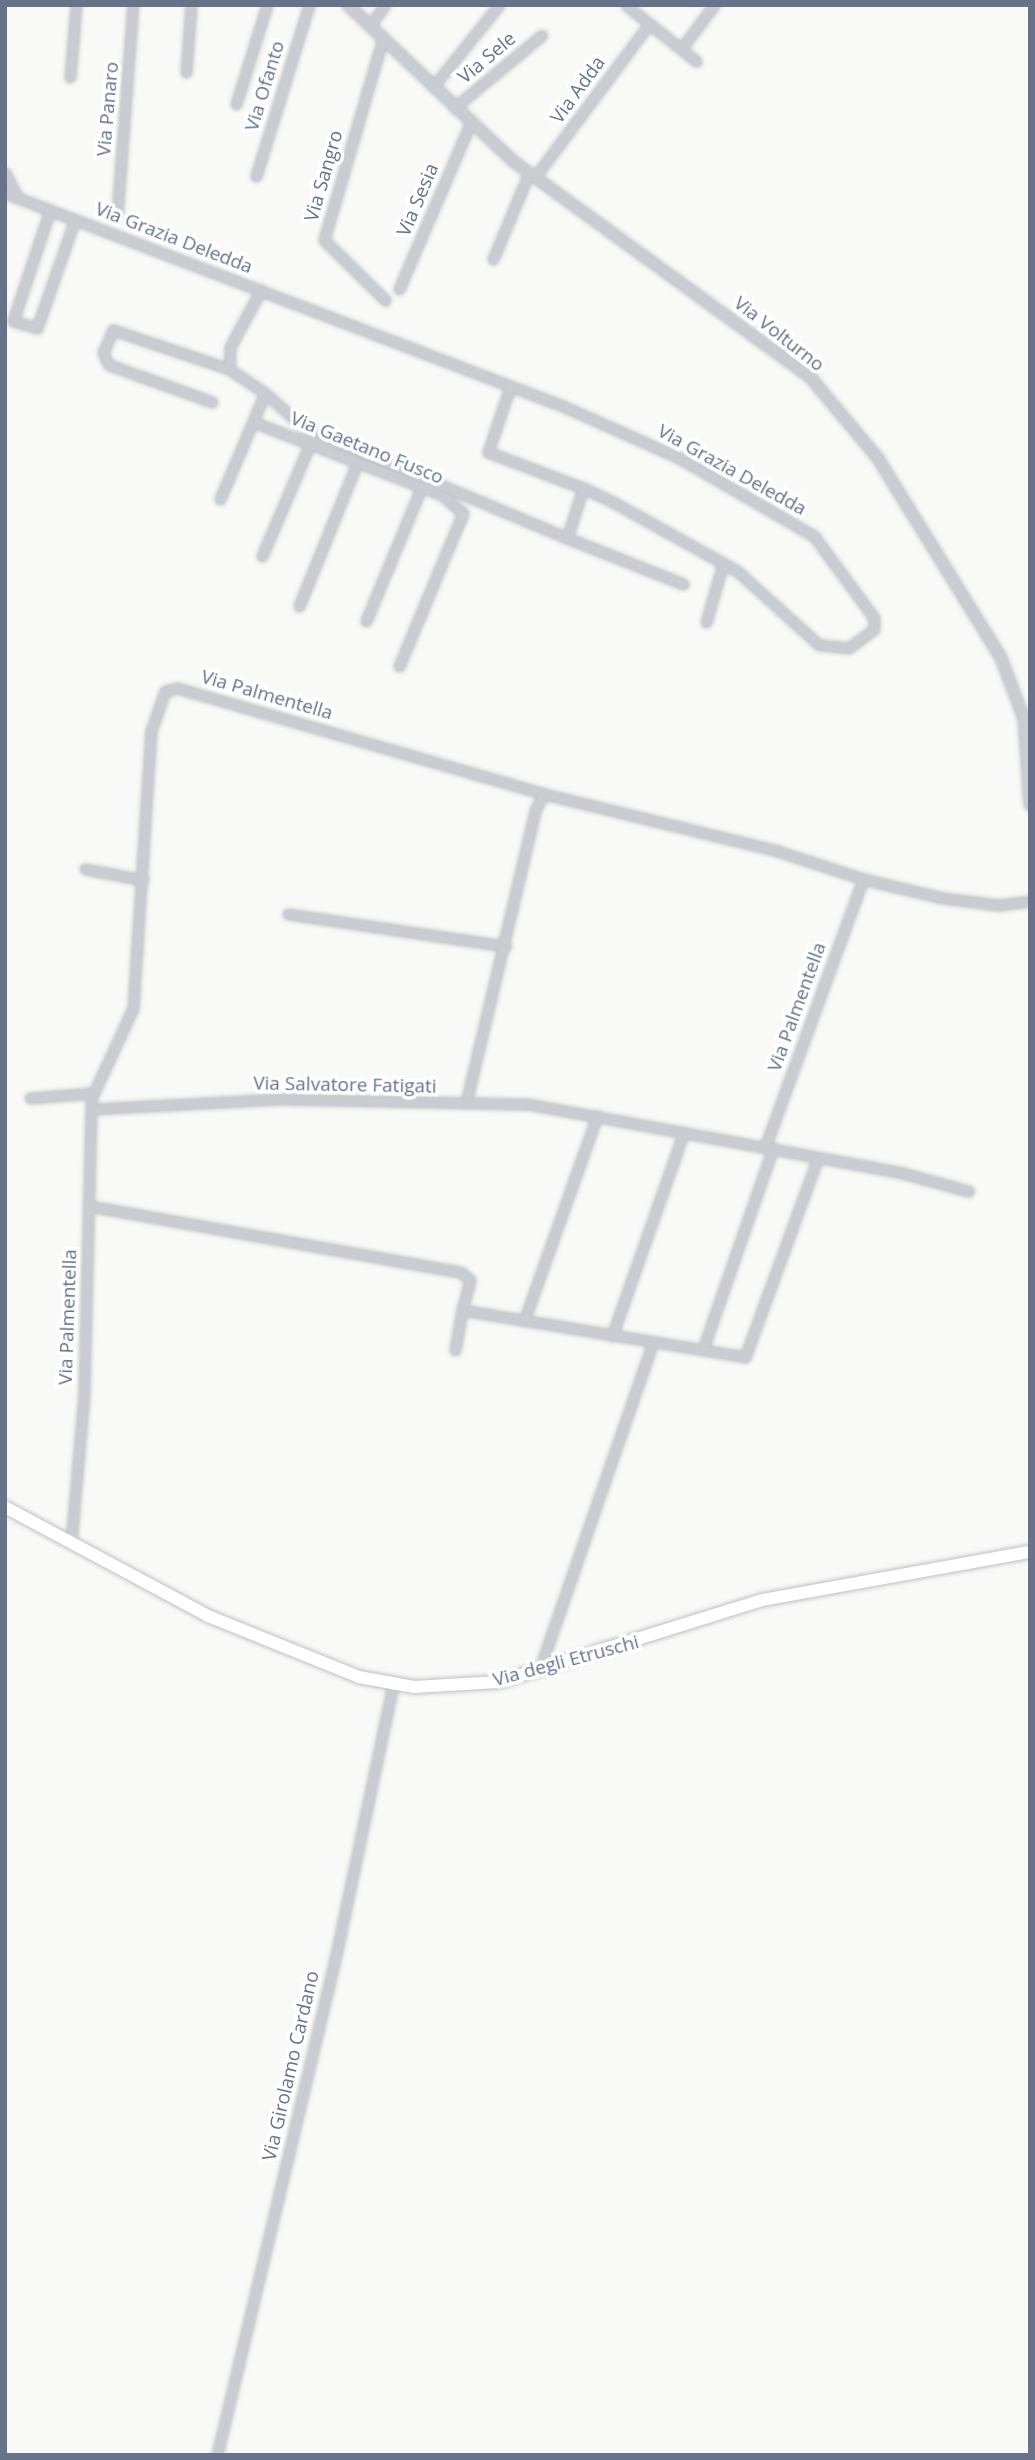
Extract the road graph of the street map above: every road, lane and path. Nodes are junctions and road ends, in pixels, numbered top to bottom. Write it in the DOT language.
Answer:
graph roads {
  1 [pos="76,5"];
  2 [pos="133,5"];
  3 [pos="191,5"];
  4 [pos="267,5"];
  5 [pos="309,5"];
  6 [pos="348,5"];
  7 [pos="385,5"];
  8 [pos="499,5"];
  9 [pos="626,5"];
  10 [pos="714,5"];
  11 [pos="649,23"];
  12 [pos="371,24"];
  13 [pos="542,35"];
  14 [pos="383,38"];
  15 [pos="681,49"];
  16 [pos="695,61"];
  17 [pos="186,72"];
  18 [pos="70,77"];
  19 [pos="433,87"];
  20 [pos="236,104"];
  21 [pos="454,108"];
  22 [pos="470,124"];
  23 [pos="5,173"];
  24 [pos="532,175"];
  25 [pos="256,176"];
  26 [pos="5,193"];
  27 [pos="17,197"];
  28 [pos="50,210"];
  29 [pos="117,216"];
  30 [pos="75,219"];
  31 [pos="493,258"];
  32 [pos="399,289"];
  33 [pos="261,290"];
  34 [pos="385,300"];
  35 [pos="229,369"];
  36 [pos="510,387"];
  37 [pos="265,393"];
  38 [pos="212,402"];
  39 [pos="253,422"];
  40 [pos="310,444"];
  41 [pos="357,463"];
  42 [pos="421,488"];
  43 [pos="583,488"];
  44 [pos="220,499"];
  45 [pos="567,538"];
  46 [pos="262,556"];
  47 [pos="723,564"];
  48 [pos="683,584"];
  49 [pos="299,606"];
  50 [pos="366,621"];
  51 [pos="706,622"];
  52 [pos="399,666"];
  53 [pos="544,794"];
  54 [pos="1030,805"];
  55 [pos="85,869"];
  56 [pos="863,879"];
  57 [pos="144,880"];
  58 [pos="1030,901"];
  59 [pos="288,914"];
  60 [pos="506,946"];
  61 [pos="94,1093"];
  62 [pos="30,1098"];
  63 [pos="466,1103"];
  64 [pos="92,1109"];
  65 [pos="597,1116"];
  66 [pos="684,1132"];
  67 [pos="769,1148"];
  68 [pos="818,1158"];
  69 [pos="968,1191"];
  70 [pos="89,1206"];
  71 [pos="462,1310"];
  72 [pos="524,1321"];
  73 [pos="612,1336"];
  74 [pos="653,1342"];
  75 [pos="703,1349"];
  76 [pos="455,1350"];
  77 [pos="5,1507"];
  78 [pos="71,1543"];
  79 [pos="1030,1552"];
  80 [pos="540,1671"];
  81 [pos="393,1685"];
  82 [pos="217,2455"];
  1 -- 18 [label="street"];
  2 -- 29 [label="street, Via Panaro"];
  3 -- 17 [label="street"];
  4 -- 20 [label="street"];
  5 -- 25 [label="street, Via Ofanto"];
  6 -- 12 [label="street, Via Volturno"];
  7 -- 12 [label="street"];
  8 -- 19 [label="street"];
  9 -- 11 [label="street"];
  10 -- 15 [label="street"];
  11 -- 15 [label="street"];
  11 -- 24 [label="street, Via Adda"];
  12 -- 14 [label="street, Via Volturno"];
  13 -- 21 [label="street, Via Sele"];
  14 -- 19 [label="street, Via Volturno"];
  14 -- 34 [label="street, Via Sangro"];
  15 -- 16 [label="street"];
  19 -- 21 [label="street, Via Volturno"];
  21 -- 22 [label="street, Via Volturno"];
  22 -- 24 [label="street, Via Volturno"];
  22 -- 32 [label="street, Via Sesia"];
  23 -- 27 [label="street"];
  24 -- 31 [label="street, Via Adda"];
  24 -- 54 [label="street, Via Volturno"];
  26 -- 27 [label="street, Via Grazia Deledda"];
  27 -- 28 [label="street, Via Grazia Deledda"];
  28 -- 30 [label="street, Via Grazia Deledda"];
  28 -- 30 [label="street, Via Grazia Deledda"];
  30 -- 33 [label="street, Via Grazia Deledda"];
  33 -- 35 [label="street, Via Grazia Deledda"];
  33 -- 36 [label="street, Via Grazia Deledda"];
  35 -- 37 [label="street"];
  35 -- 38 [label="street"];
  36 -- 43 [label="street, Via Grazia Deledda"];
  36 -- 47 [label="street, Via Grazia Deledda"];
  37 -- 39 [label="street"];
  37 -- 45 [label="street"];
  39 -- 40 [label="street, Via Gaetano Fusco"];
  39 -- 44 [label="street"];
  40 -- 41 [label="street, Via Gaetano Fusco"];
  40 -- 46 [label="street"];
  41 -- 42 [label="street, Via Gaetano Fusco"];
  41 -- 49 [label="street"];
  42 -- 50 [label="street"];
  42 -- 52 [label="street, Via Gaetano Fusco"];
  43 -- 45 [label="street"];
  43 -- 47 [label="street, Via Grazia Deledda"];
  45 -- 48 [label="street"];
  47 -- 51 [label="street"];
  53 -- 56 [label="street, Via Palmentella"];
  53 -- 57 [label="street, Via Palmentella"];
  53 -- 60 [label="street"];
  55 -- 57 [label="street"];
  56 -- 58 [label="street, Via Palmentella"];
  56 -- 67 [label="street, Via Palmentella"];
  57 -- 61 [label="street, Via Palmentella"];
  59 -- 60 [label="street"];
  60 -- 63 [label="street"];
  61 -- 62 [label="street"];
  61 -- 64 [label="street, Via Palmentella"];
  63 -- 64 [label="street, Via Salvatore Fatigati"];
  63 -- 65 [label="street, Via Salvatore Fatigati"];
  64 -- 70 [label="street, Via Palmentella"];
  65 -- 66 [label="street, Via Salvatore Fatigati"];
  65 -- 72 [label="street"];
  66 -- 67 [label="street, Via Salvatore Fatigati"];
  66 -- 73 [label="street"];
  67 -- 68 [label="street, Via Salvatore Fatigati"];
  67 -- 75 [label="street"];
  68 -- 69 [label="street, Via Salvatore Fatigati"];
  68 -- 75 [label="street"];
  70 -- 71 [label="street"];
  70 -- 78 [label="street, Via Palmentella"];
  71 -- 72 [label="street"];
  71 -- 76 [label="street"];
  72 -- 73 [label="street"];
  73 -- 74 [label="street"];
  74 -- 75 [label="street"];
  74 -- 80 [label="street"];
  77 -- 78 [label="main road, Via degli Etruschi"];
  78 -- 81 [label="main road, Via degli Etruschi"];
  79 -- 80 [label="main road, Via degli Etruschi"];
  80 -- 81 [label="main road, Via degli Etruschi"];
  81 -- 82 [label="street, Via Girolamo Cardano"];
}
